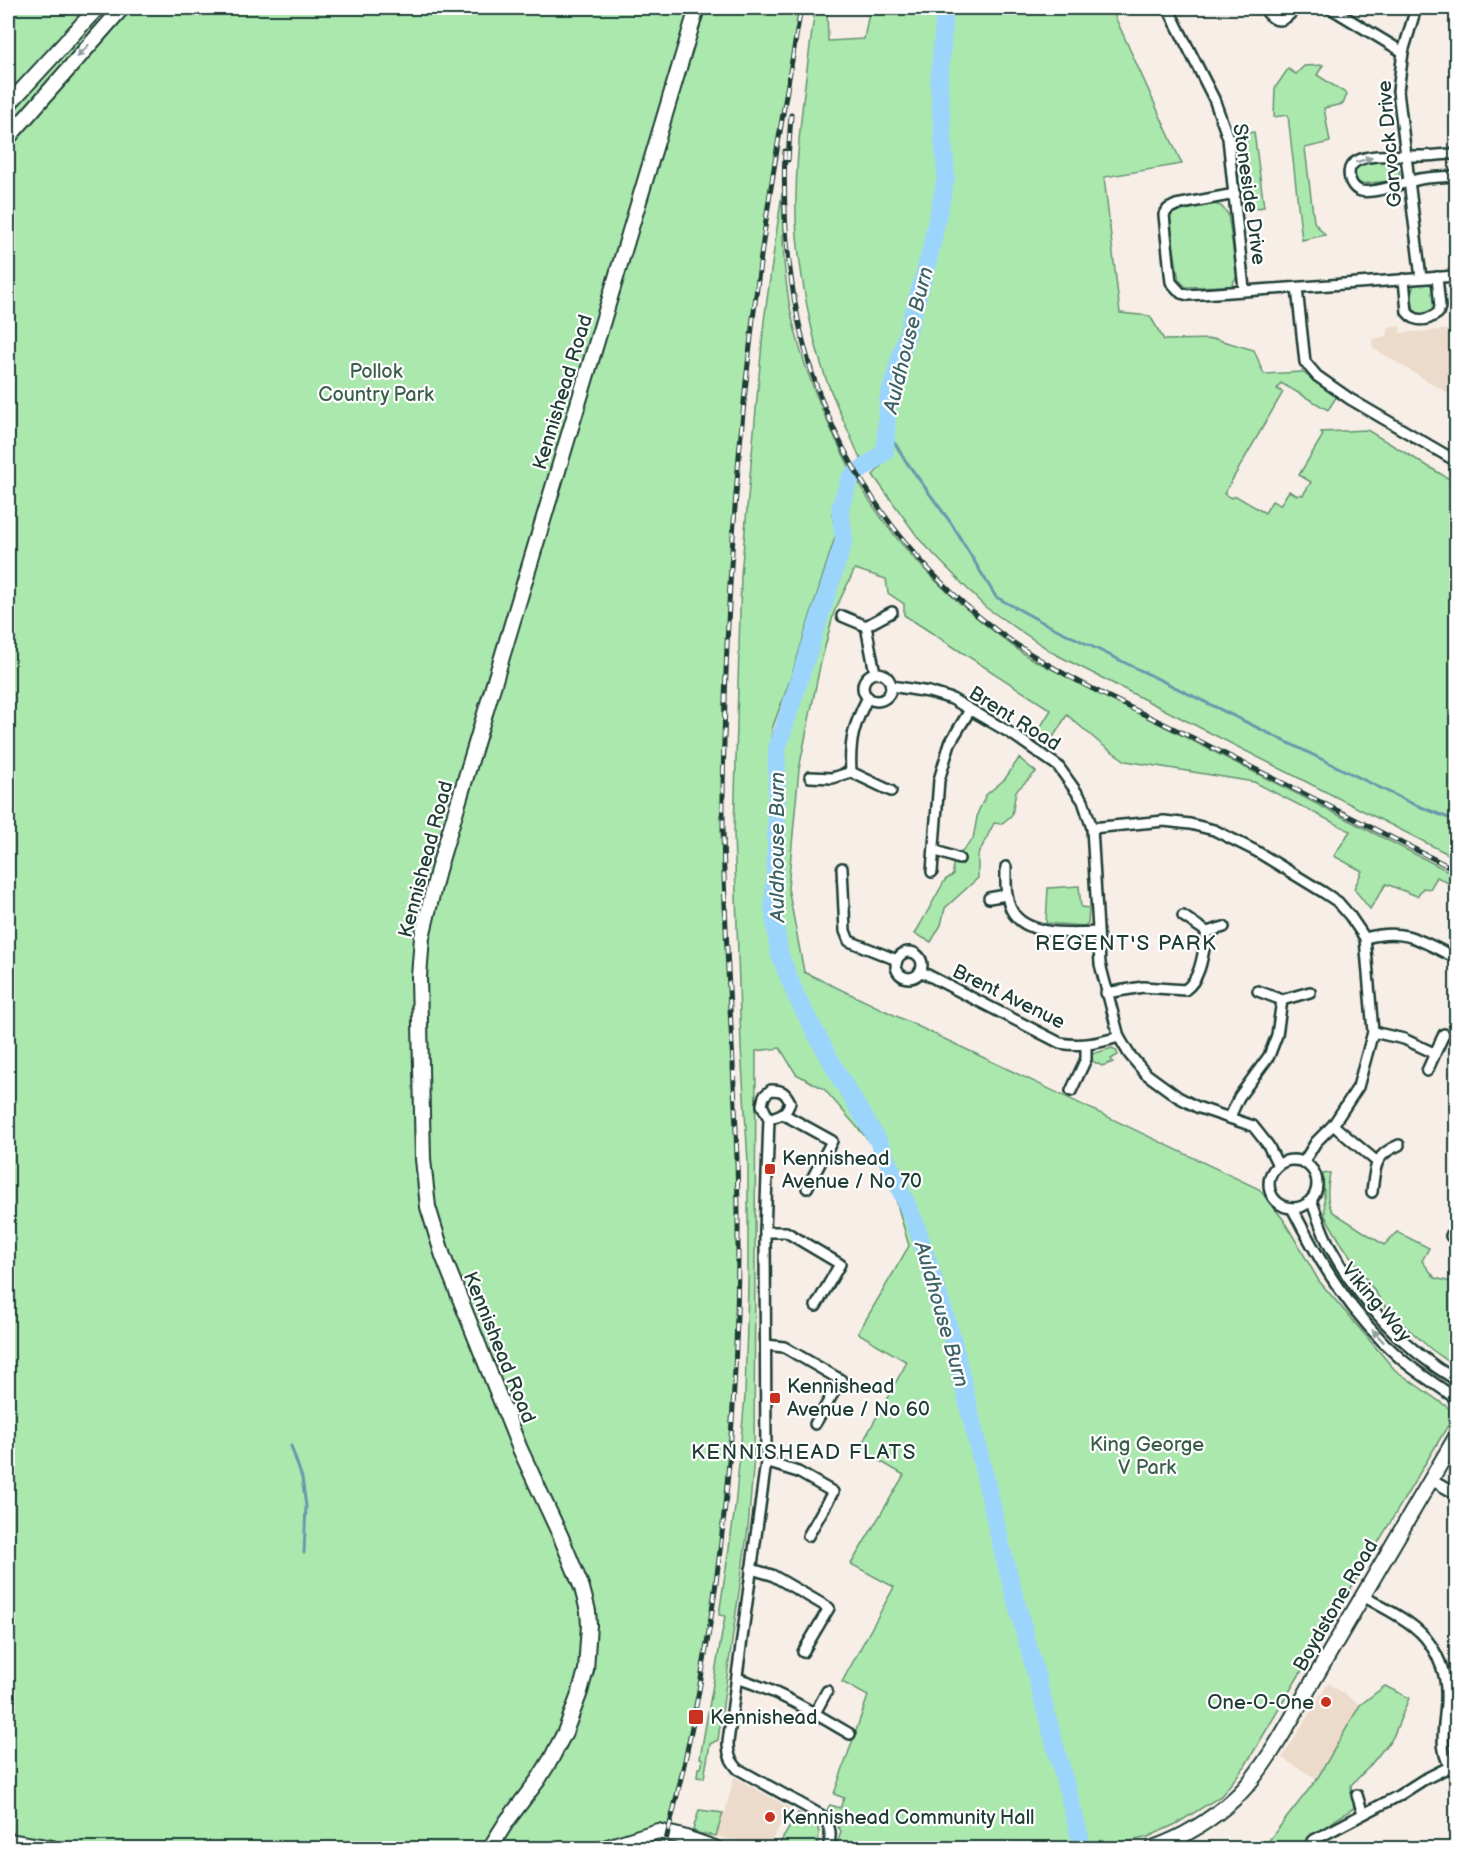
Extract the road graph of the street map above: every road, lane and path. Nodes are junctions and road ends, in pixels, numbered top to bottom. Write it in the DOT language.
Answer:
graph roads {
  1 [pos="97,8"];
  2 [pos="122,8"];
  3 [pos="697,8"];
  4 [pos="1168,8"];
  5 [pos="1264,8"];
  6 [pos="1295,8"];
  7 [pos="1330,8"];
  8 [pos="1416,8"];
  9 [pos="1403,52"];
  10 [pos="8,105"];
  11 [pos="8,138"];
  12 [pos="1456,153"];
  13 [pos="1405,155"];
  14 [pos="1456,176"];
  15 [pos="1409,183"];
  16 [pos="1235,194"];
  17 [pos="1456,276"];
  18 [pos="1437,277"];
  19 [pos="1420,278"];
  20 [pos="1404,279"];
  21 [pos="1297,288"];
  22 [pos="1244,289"];
  23 [pos="1456,461"];
  24 [pos="892,612"];
  25 [pos="842,616"];
  26 [pos="866,626"];
  27 [pos="875,673"];
  28 [pos="891,686"];
  29 [pos="868,697"];
  30 [pos="970,710"];
  31 [pos="851,772"];
  32 [pos="810,777"];
  33 [pos="891,791"];
  34 [pos="1092,828"];
  35 [pos="934,850"];
  36 [pos="959,859"];
  37 [pos="1006,867"];
  38 [pos="842,868"];
  39 [pos="932,872"];
  40 [pos="1006,895"];
  41 [pos="989,898"];
  42 [pos="1183,916"];
  43 [pos="1224,927"];
  44 [pos="1207,932"];
  45 [pos="1097,933"];
  46 [pos="1365,938"];
  47 [pos="1456,958"];
  48 [pos="897,960"];
  49 [pos="920,971"];
  50 [pos="1258,991"];
  51 [pos="1310,992"];
  52 [pos="1106,993"];
  53 [pos="1282,1000"];
  54 [pos="1373,1032"];
  55 [pos="1444,1034"];
  56 [pos="1119,1037"];
  57 [pos="1086,1045"];
  58 [pos="1434,1053"];
  59 [pos="1427,1071"];
  60 [pos="1071,1091"];
  61 [pos="783,1114"];
  62 [pos="1230,1117"];
  63 [pos="769,1119"];
  64 [pos="1333,1125"];
  65 [pos="1399,1145"];
  66 [pos="1376,1161"];
  67 [pos="1303,1162"];
  68 [pos="1278,1165"];
  69 [pos="807,1188"];
  70 [pos="1372,1192"];
  71 [pos="1311,1200"];
  72 [pos="1292,1208"];
  73 [pos="1456,1225"];
  74 [pos="765,1232"];
  75 [pos="1451,1236"];
  76 [pos="816,1306"];
  77 [pos="766,1345"];
  78 [pos="1456,1380"];
  79 [pos="1456,1398"];
  80 [pos="815,1424"];
  81 [pos="1456,1437"];
  82 [pos="766,1462"];
  83 [pos="1431,1480"];
  84 [pos="1456,1494"];
  85 [pos="808,1536"];
  86 [pos="751,1569"];
  87 [pos="1363,1596"];
  88 [pos="803,1652"];
  89 [pos="737,1678"];
  90 [pos="827,1691"];
  91 [pos="1451,1692"];
  92 [pos="815,1713"];
  93 [pos="850,1734"];
  94 [pos="1449,1767"];
  95 [pos="1456,1775"];
  96 [pos="1357,1795"];
  97 [pos="1364,1814"];
  98 [pos="8,1841"];
  99 [pos="1312,1841"];
  100 [pos="493,1846"];
  101 [pos="1169,1846"];
  102 [pos="52,1848"];
  103 [pos="604,1848"];
  104 [pos="715,1848"];
  105 [pos="828,1848"];
  106 [pos="1153,1848"];
  1 -- 10 [label="street"];
  2 -- 11 [label="street, one-way"];
  3 -- 100 [label="street, Kennishead Road"];
  4 -- 16 [label="street, Stoneside Drive"];
  5 -- 6 [label="street"];
  7 -- 9 [label="street"];
  8 -- 9 [label="street, Garvock Drive"];
  9 -- 13 [label="street, Garvock Drive"];
  12 -- 13 [label="street"];
  13 -- 15 [label="street, Garvock Drive"];
  15 -- 13 [label="street, one-way"];
  14 -- 15 [label="street"];
  15 -- 19 [label="street, Garvock Drive"];
  16 -- 22 [label="street, Stoneside Drive"];
  16 -- 22 [label="street"];
  17 -- 18 [label="street"];
  18 -- 19 [label="street"];
  18 -- 20 [label="street"];
  19 -- 20 [label="street"];
  20 -- 21 [label="street"];
  21 -- 22 [label="street"];
  21 -- 23 [label="street"];
  24 -- 26 [label="street"];
  25 -- 26 [label="street"];
  26 -- 27 [label="street"];
  27 -- 28 [label="street"];
  27 -- 29 [label="street"];
  28 -- 29 [label="street"];
  28 -- 30 [label="street, Brent Road"];
  29 -- 31 [label="street"];
  30 -- 34 [label="street, Brent Road"];
  30 -- 35 [label="street"];
  31 -- 32 [label="street"];
  31 -- 33 [label="street"];
  34 -- 45 [label="street, Brent Road"];
  34 -- 46 [label="street"];
  35 -- 36 [label="street"];
  35 -- 39 [label="street"];
  37 -- 40 [label="street"];
  38 -- 48 [label="street"];
  40 -- 41 [label="street"];
  40 -- 45 [label="street"];
  42 -- 44 [label="street"];
  43 -- 44 [label="street"];
  44 -- 52 [label="street"];
  45 -- 52 [label="street, Brent Road"];
  46 -- 47 [label="street"];
  46 -- 54 [label="street"];
  48 -- 49 [label="street"];
  48 -- 49 [label="street"];
  49 -- 57 [label="street, Brent Avenue"];
  50 -- 53 [label="street"];
  51 -- 53 [label="street"];
  52 -- 56 [label="street, Brent Road"];
  53 -- 62 [label="street"];
  54 -- 58 [label="street"];
  54 -- 64 [label="street"];
  55 -- 58 [label="street"];
  56 -- 57 [label="street, Brent Avenue"];
  56 -- 62 [label="street, Brent Road"];
  57 -- 60 [label="street"];
  58 -- 59 [label="street"];
  61 -- 63 [label="street"];
  61 -- 63 [label="street"];
  61 -- 69 [label="street"];
  62 -- 68 [label="street, Brent Road"];
  63 -- 74 [label="street"];
  64 -- 66 [label="street"];
  64 -- 67 [label="street"];
  65 -- 66 [label="street"];
  66 -- 70 [label="street"];
  67 -- 68 [label="street"];
  67 -- 71 [label="street"];
  68 -- 72 [label="street"];
  71 -- 72 [label="street"];
  71 -- 78 [label="street, Viking Way"];
  79 -- 72 [label="street, Viking Way, one-way"];
  73 -- 75 [label="street"];
  74 -- 76 [label="street"];
  74 -- 77 [label="street"];
  77 -- 80 [label="street"];
  77 -- 82 [label="street"];
  81 -- 83 [label="street, Boydstone Road"];
  82 -- 85 [label="street"];
  82 -- 86 [label="street"];
  83 -- 84 [label="street"];
  83 -- 87 [label="street, Boydstone Road"];
  86 -- 88 [label="street"];
  86 -- 89 [label="street"];
  87 -- 91 [label="street"];
  87 -- 101 [label="street, Boydstone Road"];
  89 -- 92 [label="street"];
  89 -- 105 [label="street"];
  90 -- 92 [label="street"];
  91 -- 94 [label="street"];
  92 -- 93 [label="street"];
  94 -- 95 [label="street"];
  94 -- 97 [label="street"];
  96 -- 97 [label="street"];
  97 -- 99 [label="street"];
  98 -- 102 [label="street"];
  101 -- 106 [label="street, Boydstone Road"];
  103 -- 104 [label="street"];
}
